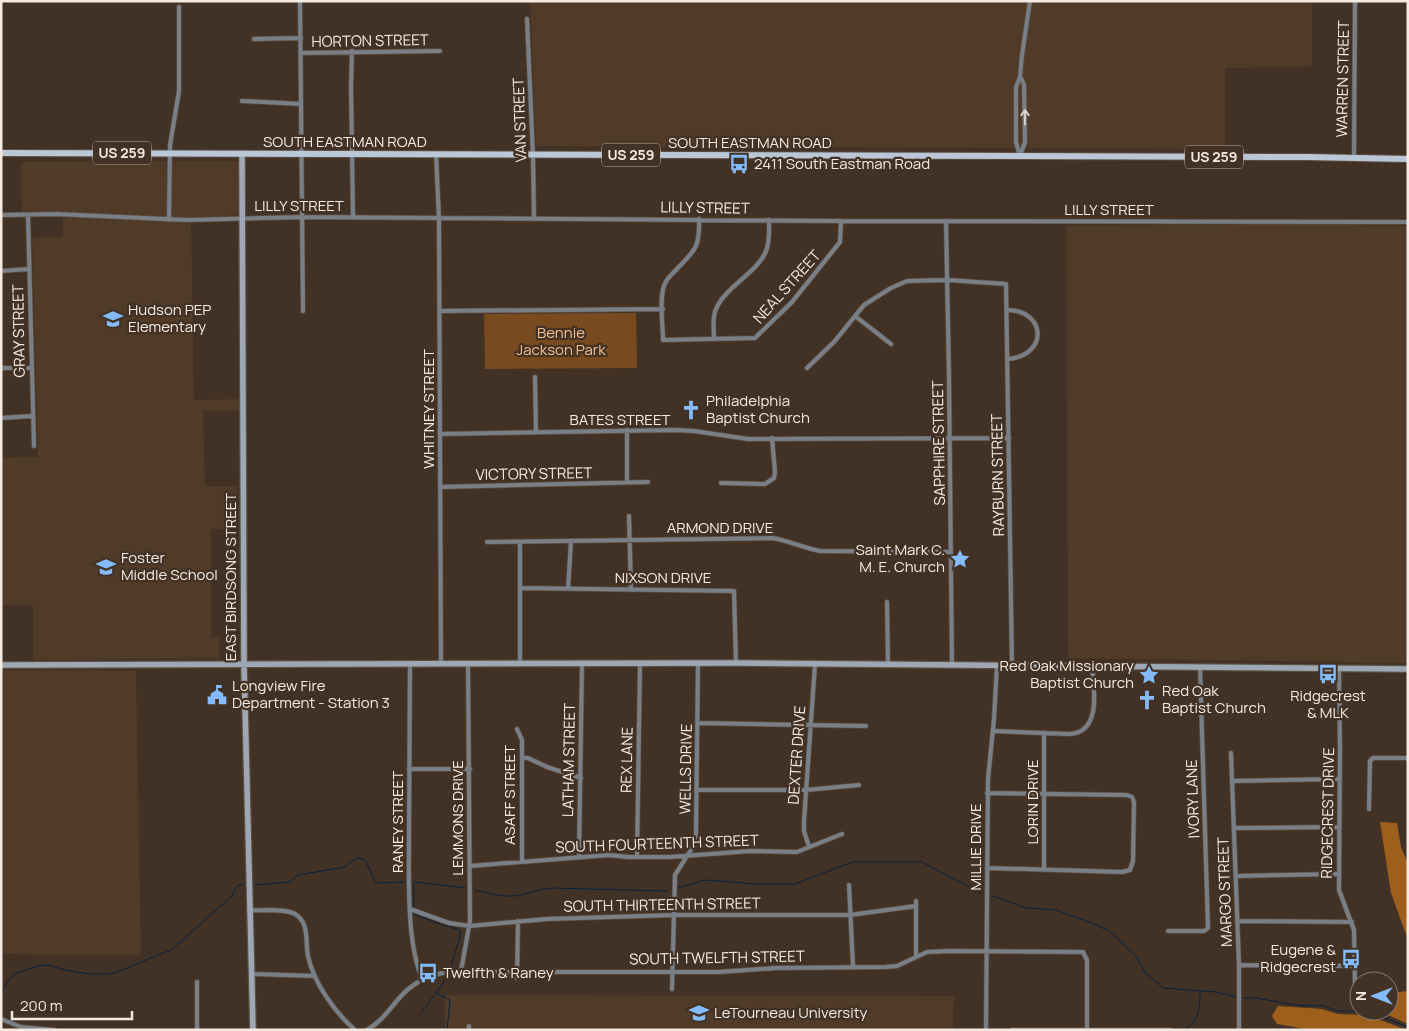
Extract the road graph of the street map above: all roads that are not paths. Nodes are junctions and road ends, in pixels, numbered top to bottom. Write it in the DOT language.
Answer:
graph roads {
  1 [pos="300,1"];
  2 [pos="1030,1"];
  3 [pos="1355,1"];
  4 [pos="179,7"];
  5 [pos="527,20"];
  6 [pos="301,38"];
  7 [pos="254,39"];
  8 [pos="352,51"];
  9 [pos="440,51"];
  10 [pos="301,53"];
  11 [pos="1020,77"];
  12 [pos="242,101"];
  13 [pos="301,104"];
  14 [pos="1,153"];
  15 [pos="170,153"];
  16 [pos="242,154"];
  17 [pos="302,154"];
  18 [pos="352,154"];
  19 [pos="436,154"];
  20 [pos="534,154"];
  21 [pos="1020,156"];
  22 [pos="1354,157"];
  23 [pos="1408,159"];
  24 [pos="1,215"];
  25 [pos="28,215"];
  26 [pos="302,217"];
  27 [pos="352,217"];
  28 [pos="242,218"];
  29 [pos="440,219"];
  30 [pos="534,219"];
  31 [pos="169,220"];
  32 [pos="699,220"];
  33 [pos="769,220"];
  34 [pos="841,221"];
  35 [pos="946,221"];
  36 [pos="1408,222"];
  37 [pos="29,269"];
  38 [pos="666,270"];
  39 [pos="1,271"];
  40 [pos="671,276"];
  41 [pos="948,280"];
  42 [pos="663,309"];
  43 [pos="303,310"];
  44 [pos="1008,310"];
  45 [pos="440,311"];
  46 [pos="855,316"];
  47 [pos="714,340"];
  48 [pos="891,344"];
  49 [pos="1008,359"];
  50 [pos="1,368"];
  51 [pos="31,368"];
  52 [pos="807,368"];
  53 [pos="535,377"];
  54 [pos="32,416"];
  55 [pos="1,418"];
  56 [pos="627,430"];
  57 [pos="536,432"];
  58 [pos="440,434"];
  59 [pos="950,437"];
  60 [pos="772,438"];
  61 [pos="1008,438"];
  62 [pos="34,446"];
  63 [pos="627,482"];
  64 [pos="648,482"];
  65 [pos="721,483"];
  66 [pos="440,487"];
  67 [pos="629,516"];
  68 [pos="630,540"];
  69 [pos="570,541"];
  70 [pos="487,542"];
  71 [pos="520,542"];
  72 [pos="951,552"];
  73 [pos="520,588"];
  74 [pos="568,589"];
  75 [pos="631,590"];
  76 [pos="887,602"];
  77 [pos="410,663"];
  78 [pos="441,663"];
  79 [pos="468,663"];
  80 [pos="520,663"];
  81 [pos="736,663"];
  82 [pos="244,664"];
  83 [pos="582,664"];
  84 [pos="640,664"];
  85 [pos="698,664"];
  86 [pos="815,664"];
  87 [pos="888,664"];
  88 [pos="1,665"];
  89 [pos="952,665"];
  90 [pos="997,665"];
  91 [pos="1012,665"];
  92 [pos="1092,666"];
  93 [pos="1200,667"];
  94 [pos="1339,668"];
  95 [pos="1408,669"];
  96 [pos="698,723"];
  97 [pos="810,726"];
  98 [pos="866,726"];
  99 [pos="517,729"];
  100 [pos="993,731"];
  101 [pos="1044,733"];
  102 [pos="1231,753"];
  103 [pos="522,758"];
  104 [pos="1408,758"];
  105 [pos="409,769"];
  106 [pos="470,769"];
  107 [pos="581,778"];
  108 [pos="1340,779"];
  109 [pos="1232,781"];
  110 [pos="859,784"];
  111 [pos="697,790"];
  112 [pos="806,790"];
  113 [pos="987,793"];
  114 [pos="1044,794"];
  115 [pos="1369,809"];
  116 [pos="1339,827"];
  117 [pos="1234,828"];
  118 [pos="842,834"];
  119 [pos="809,847"];
  120 [pos="689,855"];
  121 [pos="579,857"];
  122 [pos="637,857"];
  123 [pos="522,862"];
  124 [pos="470,866"];
  125 [pos="987,868"];
  126 [pos="1044,870"];
  127 [pos="1339,874"];
  128 [pos="1236,876"];
  129 [pos="849,885"];
  130 [pos="410,909"];
  131 [pos="249,910"];
  132 [pos="674,915"];
  133 [pos="850,915"];
  134 [pos="518,921"];
  135 [pos="1237,921"];
  136 [pos="1352,922"];
  137 [pos="470,926"];
  138 [pos="1168,932"];
  139 [pos="986,952"];
  140 [pos="916,956"];
  141 [pos="1239,964"];
  142 [pos="1355,966"];
  143 [pos="853,967"];
  144 [pos="461,971"];
  145 [pos="517,971"];
  146 [pos="672,971"];
  147 [pos="1355,971"];
  148 [pos="252,974"];
  149 [pos="315,976"];
  150 [pos="517,978"];
  151 [pos="423,980"];
  152 [pos="196,982"];
  153 [pos="672,989"];
  154 [pos="1,1019"];
  155 [pos="54,1030"];
  156 [pos="197,1030"];
  157 [pos="253,1030"];
  158 [pos="355,1030"];
  159 [pos="367,1030"];
  160 [pos="986,1030"];
  161 [pos="1012,1030"];
  162 [pos="1087,1030"];
  163 [pos="1170,1030"];
  164 [pos="1239,1030"];
  1 -- 6 [label="street"];
  2 -- 11 [label="street"];
  3 -- 22 [label="street, WARREN STREET"];
  4 -- 15 [label="street"];
  5 -- 20 [label="street, VAN STREET"];
  6 -- 7 [label="street, HORTON STREET"];
  6 -- 10 [label="street"];
  8 -- 9 [label="street, HORTON STREET"];
  8 -- 10 [label="street, HORTON STREET"];
  8 -- 18 [label="street"];
  10 -- 13 [label="street"];
  11 -- 21 [label="street"];
  21 -- 11 [label="street, one-way"];
  12 -- 13 [label="street"];
  13 -- 17 [label="street"];
  14 -- 15 [label="main road, SOUTH EASTMAN ROAD / US 259"];
  15 -- 16 [label="main road, SOUTH EASTMAN ROAD / US 259"];
  15 -- 31 [label="street"];
  16 -- 17 [label="main road, SOUTH EASTMAN ROAD / US 259"];
  16 -- 28 [label="street, EAST BIRDSONG STREET"];
  17 -- 18 [label="main road, SOUTH EASTMAN ROAD / US 259"];
  17 -- 26 [label="street"];
  18 -- 19 [label="main road, SOUTH EASTMAN ROAD / US 259"];
  18 -- 27 [label="street"];
  19 -- 20 [label="main road, SOUTH EASTMAN ROAD / US 259"];
  19 -- 29 [label="street, WHITNEY STREET"];
  20 -- 21 [label="main road, SOUTH EASTMAN ROAD / US 259"];
  20 -- 30 [label="street, VAN STREET"];
  21 -- 22 [label="main road, SOUTH EASTMAN ROAD / US 259"];
  22 -- 23 [label="main road, SOUTH EASTMAN ROAD / US 259"];
  24 -- 25 [label="street, LILLY STREET"];
  25 -- 31 [label="street, LILLY STREET"];
  25 -- 37 [label="street, GRAY STREET"];
  26 -- 27 [label="street, LILLY STREET"];
  26 -- 28 [label="street, LILLY STREET"];
  26 -- 43 [label="street"];
  27 -- 29 [label="street, LILLY STREET"];
  28 -- 31 [label="street, LILLY STREET"];
  28 -- 82 [label="street, EAST BIRDSONG STREET"];
  29 -- 30 [label="street, LILLY STREET"];
  29 -- 45 [label="street, WHITNEY STREET"];
  30 -- 32 [label="street, LILLY STREET"];
  32 -- 33 [label="street, LILLY STREET"];
  32 -- 40 [label="street"];
  33 -- 34 [label="street, LILLY STREET"];
  33 -- 47 [label="street"];
  34 -- 35 [label="street, LILLY STREET"];
  34 -- 47 [label="street, NEAL STREET"];
  35 -- 36 [label="street, LILLY STREET"];
  35 -- 41 [label="street, SAPPHIRE STREET"];
  37 -- 39 [label="street"];
  37 -- 51 [label="street, GRAY STREET"];
  38 -- 40 [label="street"];
  40 -- 42 [label="street"];
  41 -- 44 [label="street, RAYBURN STREET"];
  41 -- 46 [label="street"];
  41 -- 59 [label="street, SAPPHIRE STREET"];
  42 -- 45 [label="street"];
  42 -- 47 [label="street, NEAL STREET"];
  44 -- 49 [label="street, RAYBURN STREET"];
  44 -- 49 [label="street"];
  45 -- 58 [label="street, WHITNEY STREET"];
  46 -- 48 [label="street"];
  46 -- 52 [label="street"];
  49 -- 61 [label="street, RAYBURN STREET"];
  50 -- 51 [label="street"];
  51 -- 54 [label="street, GRAY STREET"];
  53 -- 57 [label="street"];
  54 -- 55 [label="street"];
  54 -- 62 [label="street, GRAY STREET"];
  56 -- 57 [label="street, BATES STREET"];
  56 -- 60 [label="street, BATES STREET"];
  56 -- 63 [label="street"];
  57 -- 58 [label="street, BATES STREET"];
  58 -- 66 [label="street, WHITNEY STREET"];
  59 -- 60 [label="street, BATES STREET"];
  59 -- 61 [label="street, BATES STREET"];
  59 -- 72 [label="street, SAPPHIRE STREET"];
  60 -- 65 [label="street"];
  61 -- 91 [label="street, RAYBURN STREET"];
  63 -- 64 [label="street, VICTORY STREET"];
  63 -- 66 [label="street, VICTORY STREET"];
  66 -- 78 [label="street, WHITNEY STREET"];
  67 -- 68 [label="street"];
  68 -- 69 [label="street, ARMOND DRIVE"];
  68 -- 72 [label="street, ARMOND DRIVE"];
  68 -- 75 [label="street"];
  69 -- 71 [label="street, ARMOND DRIVE"];
  69 -- 74 [label="street"];
  70 -- 71 [label="street, ARMOND DRIVE"];
  71 -- 73 [label="street"];
  72 -- 89 [label="street, SAPPHIRE STREET"];
  73 -- 74 [label="street, NIXSON DRIVE"];
  73 -- 80 [label="street"];
  74 -- 75 [label="street, NIXSON DRIVE"];
  75 -- 81 [label="street, NIXSON DRIVE"];
  76 -- 87 [label="street"];
  77 -- 78 [label="street"];
  77 -- 82 [label="street"];
  77 -- 105 [label="street, RANEY STREET"];
  78 -- 79 [label="street"];
  79 -- 80 [label="street"];
  79 -- 106 [label="street, LEMMONS DRIVE"];
  80 -- 83 [label="street"];
  81 -- 85 [label="street"];
  81 -- 86 [label="street"];
  82 -- 88 [label="street"];
  82 -- 131 [label="street, EAST BIRDSONG STREET"];
  83 -- 84 [label="street"];
  83 -- 107 [label="street, LATHAM STREET"];
  84 -- 85 [label="street"];
  84 -- 122 [label="street, REX LANE"];
  85 -- 96 [label="street, WELLS DRIVE"];
  86 -- 87 [label="street"];
  86 -- 97 [label="street, DEXTER DRIVE"];
  87 -- 89 [label="street"];
  89 -- 90 [label="street"];
  90 -- 91 [label="street"];
  90 -- 100 [label="street, MILLIE DRIVE"];
  91 -- 92 [label="street"];
  92 -- 93 [label="street"];
  92 -- 101 [label="street"];
  93 -- 94 [label="street"];
  93 -- 138 [label="street, IVORY LANE"];
  94 -- 95 [label="street"];
  94 -- 108 [label="street, RIDGECREST DRIVE"];
  96 -- 97 [label="street"];
  96 -- 111 [label="street, WELLS DRIVE"];
  97 -- 98 [label="street"];
  97 -- 112 [label="street, DEXTER DRIVE"];
  99 -- 103 [label="street, ASAFF STREET"];
  100 -- 101 [label="street"];
  100 -- 113 [label="street, MILLIE DRIVE"];
  101 -- 114 [label="street, LORIN DRIVE"];
  102 -- 109 [label="street, MARGO STREET"];
  103 -- 107 [label="street"];
  103 -- 123 [label="street, ASAFF STREET"];
  104 -- 115 [label="street"];
  105 -- 106 [label="street"];
  105 -- 130 [label="street, RANEY STREET"];
  106 -- 124 [label="street, LEMMONS DRIVE"];
  107 -- 121 [label="street, LATHAM STREET"];
  108 -- 109 [label="street"];
  108 -- 116 [label="street, RIDGECREST DRIVE"];
  109 -- 117 [label="street, MARGO STREET"];
  110 -- 112 [label="street"];
  111 -- 112 [label="street"];
  111 -- 120 [label="street, WELLS DRIVE"];
  112 -- 119 [label="street, DEXTER DRIVE"];
  113 -- 114 [label="street"];
  113 -- 125 [label="street, MILLIE DRIVE"];
  114 -- 126 [label="street, LORIN DRIVE"];
  114 -- 126 [label="street"];
  116 -- 117 [label="street"];
  116 -- 127 [label="street, RIDGECREST DRIVE"];
  117 -- 128 [label="street, MARGO STREET"];
  118 -- 119 [label="street, SOUTH FOURTEENTH STREET"];
  119 -- 120 [label="street, SOUTH FOURTEENTH STREET"];
  120 -- 122 [label="street, SOUTH FOURTEENTH STREET"];
  120 -- 132 [label="street, WELLS DRIVE"];
  121 -- 122 [label="street, SOUTH FOURTEENTH STREET"];
  121 -- 123 [label="street, SOUTH FOURTEENTH STREET"];
  123 -- 124 [label="street, SOUTH FOURTEENTH STREET"];
  124 -- 137 [label="street, LEMMONS DRIVE"];
  125 -- 126 [label="street"];
  125 -- 139 [label="street, MILLIE DRIVE"];
  127 -- 128 [label="street"];
  127 -- 136 [label="street, RIDGECREST DRIVE"];
  128 -- 135 [label="street, MARGO STREET"];
  129 -- 133 [label="street"];
  130 -- 137 [label="street, SOUTH THIRTEENTH STREET"];
  130 -- 151 [label="street, RANEY STREET"];
  131 -- 148 [label="street, EAST BIRDSONG STREET"];
  131 -- 149 [label="street"];
  132 -- 133 [label="street, SOUTH THIRTEENTH STREET"];
  132 -- 134 [label="street, SOUTH THIRTEENTH STREET"];
  132 -- 146 [label="street, WELLS DRIVE"];
  133 -- 140 [label="street, SOUTH THIRTEENTH STREET"];
  133 -- 143 [label="street"];
  134 -- 137 [label="street, SOUTH THIRTEENTH STREET"];
  134 -- 145 [label="street"];
  135 -- 136 [label="street"];
  135 -- 141 [label="street, MARGO STREET"];
  136 -- 142 [label="street, RIDGECREST DRIVE"];
  137 -- 144 [label="street, LEMMONS DRIVE"];
  139 -- 140 [label="street, SOUTH TWELFTH STREET"];
  139 -- 160 [label="street, MILLIE DRIVE"];
  139 -- 162 [label="street, SOUTH TWELFTH STREET"];
  140 -- 143 [label="street, SOUTH TWELFTH STREET"];
  141 -- 142 [label="street"];
  141 -- 164 [label="street, MARGO STREET"];
  142 -- 147 [label="street, RIDGECREST DRIVE"];
  143 -- 146 [label="street, SOUTH TWELFTH STREET"];
  144 -- 145 [label="street, SOUTH TWELFTH STREET"];
  144 -- 151 [label="street, SOUTH TWELFTH STREET"];
  145 -- 146 [label="street, SOUTH TWELFTH STREET"];
  145 -- 150 [label="street"];
  146 -- 153 [label="street, WELLS DRIVE"];
  148 -- 149 [label="street"];
  148 -- 157 [label="street, EAST BIRDSONG STREET"];
  149 -- 158 [label="street"];
  151 -- 159 [label="street, SOUTH TWELFTH STREET"];
  152 -- 156 [label="street"];
  154 -- 155 [label="street"];
  161 -- 162 [label="street"];
  162 -- 163 [label="street"];
}
